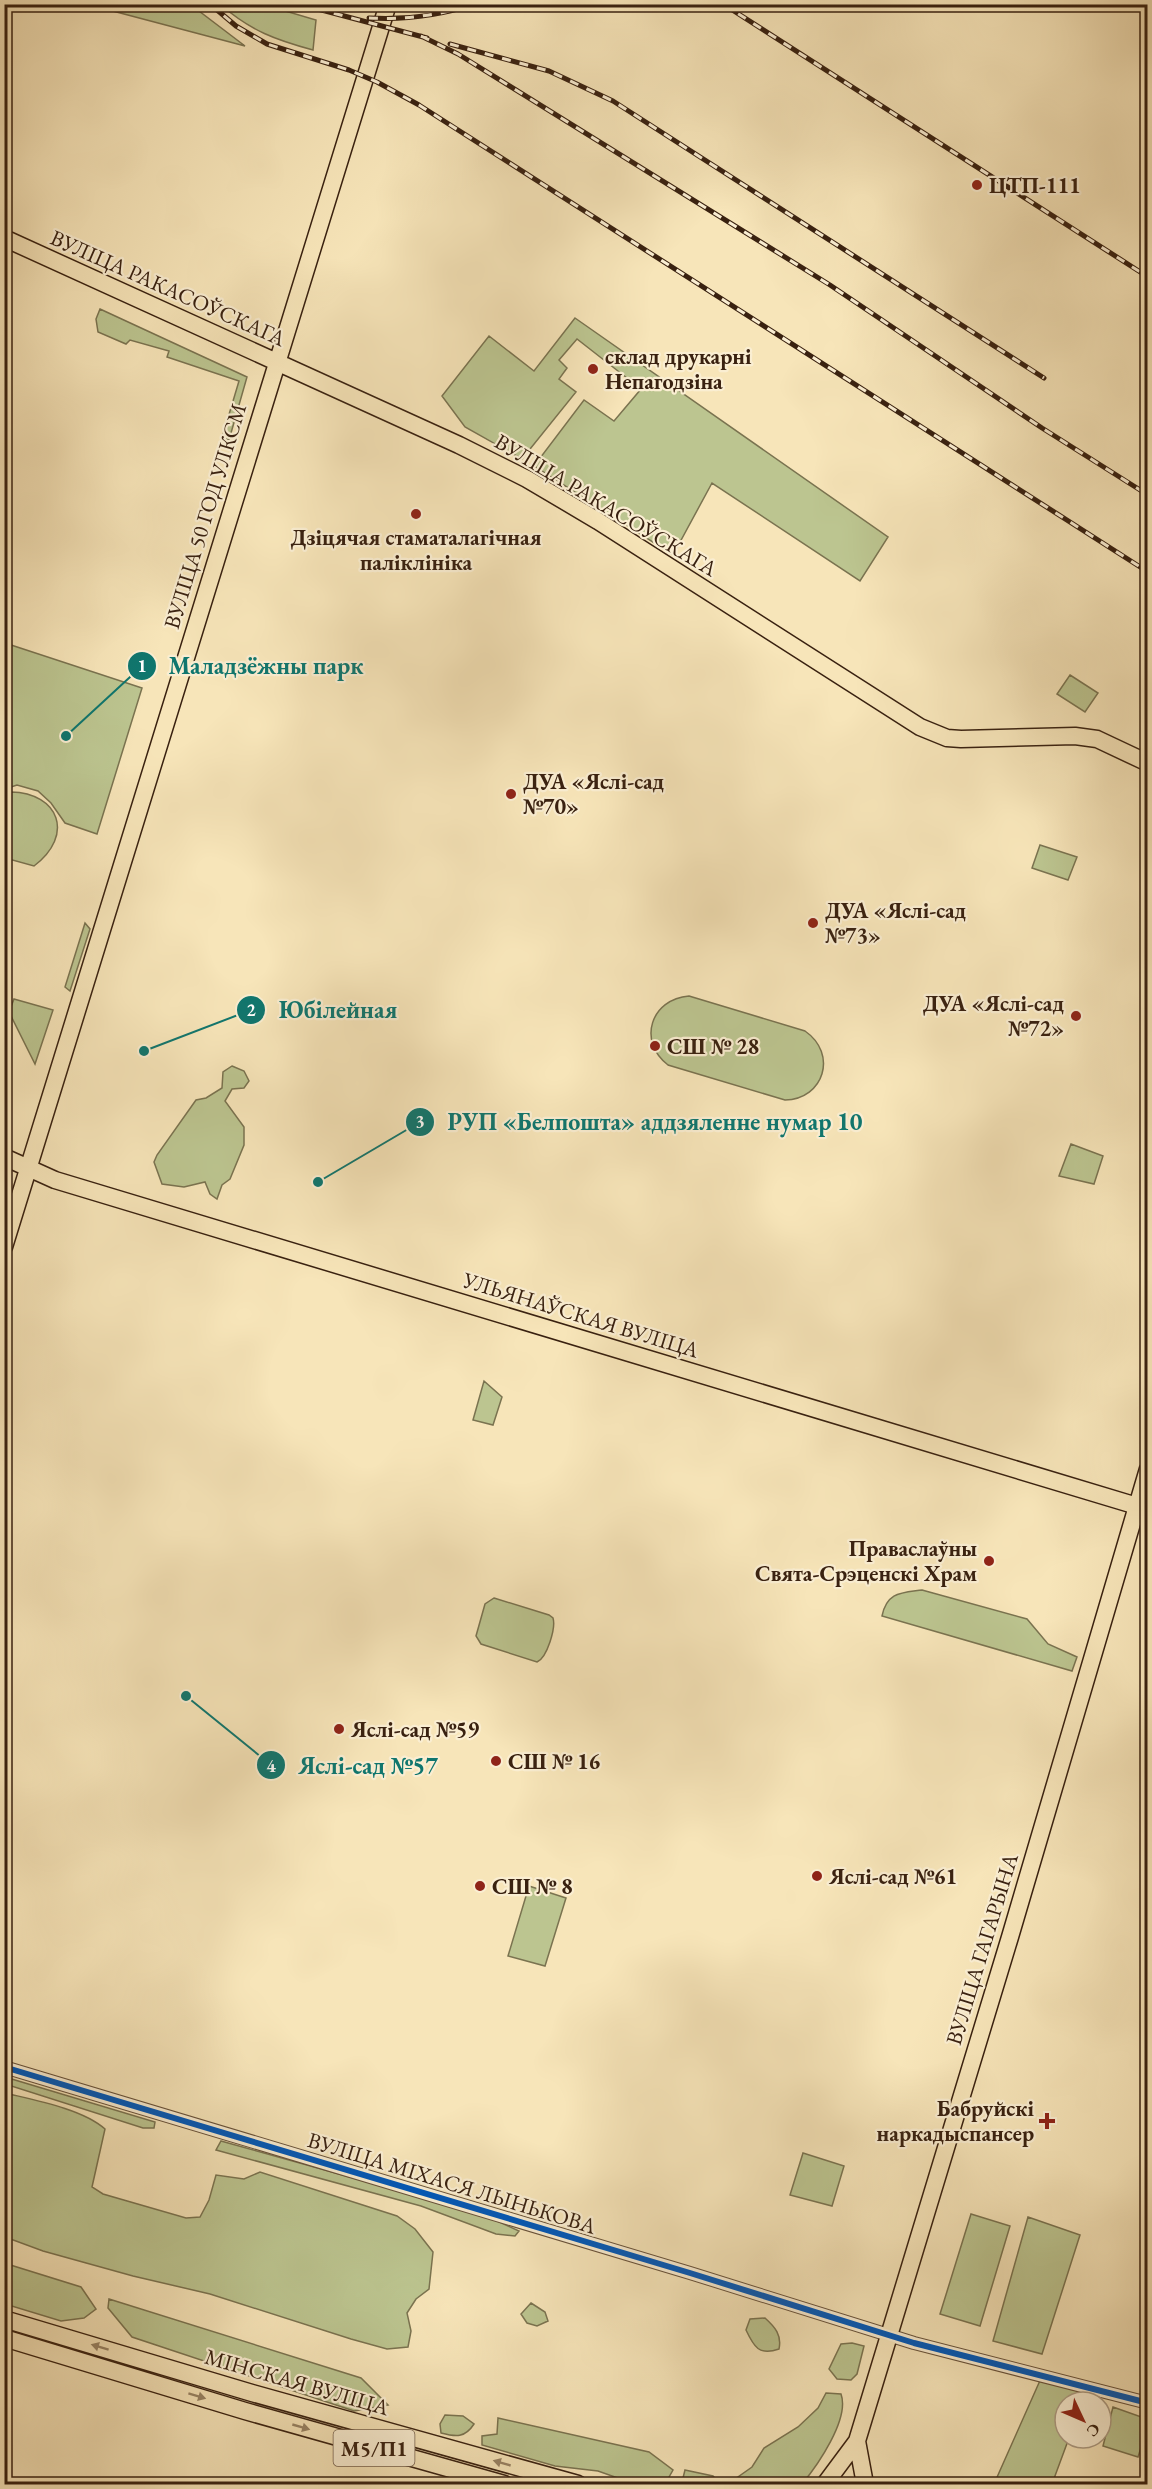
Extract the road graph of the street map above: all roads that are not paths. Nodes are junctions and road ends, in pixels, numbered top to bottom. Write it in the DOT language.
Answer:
graph roads {
  1 [pos="388,4"];
  2 [pos="4,238"];
  3 [pos="278,363"];
  4 [pos="1148,764"];
  5 [pos="4,1157"];
  6 [pos="29,1167"];
  7 [pos="4,1247"];
  8 [pos="1148,1468"];
  9 [pos="1142,1507"];
  10 [pos="4,2067"];
  11 [pos="4,2319"];
  12 [pos="889,2335"];
  13 [pos="4,2338"];
  14 [pos="1148,2403"];
  15 [pos="857,2441"];
  16 [pos="504,2484"];
  17 [pos="578,2484"];
  18 [pos="825,2484"];
  19 [pos="864,2484"];
  1 -- 3 [label="main road, ВУЛІЦА 50 ГОД УЛКСМ"];
  2 -- 3 [label="main road, ВУЛІЦА РАКАСОЎСКАГА"];
  3 -- 4 [label="main road, ВУЛІЦА РАКАСОЎСКАГА"];
  3 -- 6 [label="main road, ВУЛІЦА 50 ГОД УЛКСМ"];
  5 -- 6 [label="main road, УЛЬЯНАЎСКАЯ ВУЛІЦА"];
  6 -- 7 [label="main road, ВУЛІЦА 50 ГОД УЛКСМ"];
  6 -- 9 [label="main road, УЛЬЯНАЎСКАЯ ВУЛІЦА"];
  8 -- 9 [label="main road, ВУЛІЦА ГАГАРЫНА"];
  9 -- 12 [label="main road, ВУЛІЦА ГАГАРЫНА"];
  10 -- 12 [label="street, ВУЛІЦА МІХАСЯ ЛЫНЬКОВА"];
  17 -- 11 [label="main road, МІНСКАЯ ВУЛІЦА / М5/П1, one-way"];
  12 -- 14 [label="street, ВУЛІЦА МІХАСЯ ЛЫНЬКОВА"];
  12 -- 15 [label="main road, ВУЛІЦА ГАГАРЫНА"];
  13 -- 16 [label="main road, МІНСКАЯ ВУЛІЦА / М5/П1, one-way"];
  15 -- 18 [label="main road, ВУЛІЦА ГАГАРЫНА"];
  15 -- 19 [label="main road, ВУЛІЦА ГАГАРЫНА"];
}
